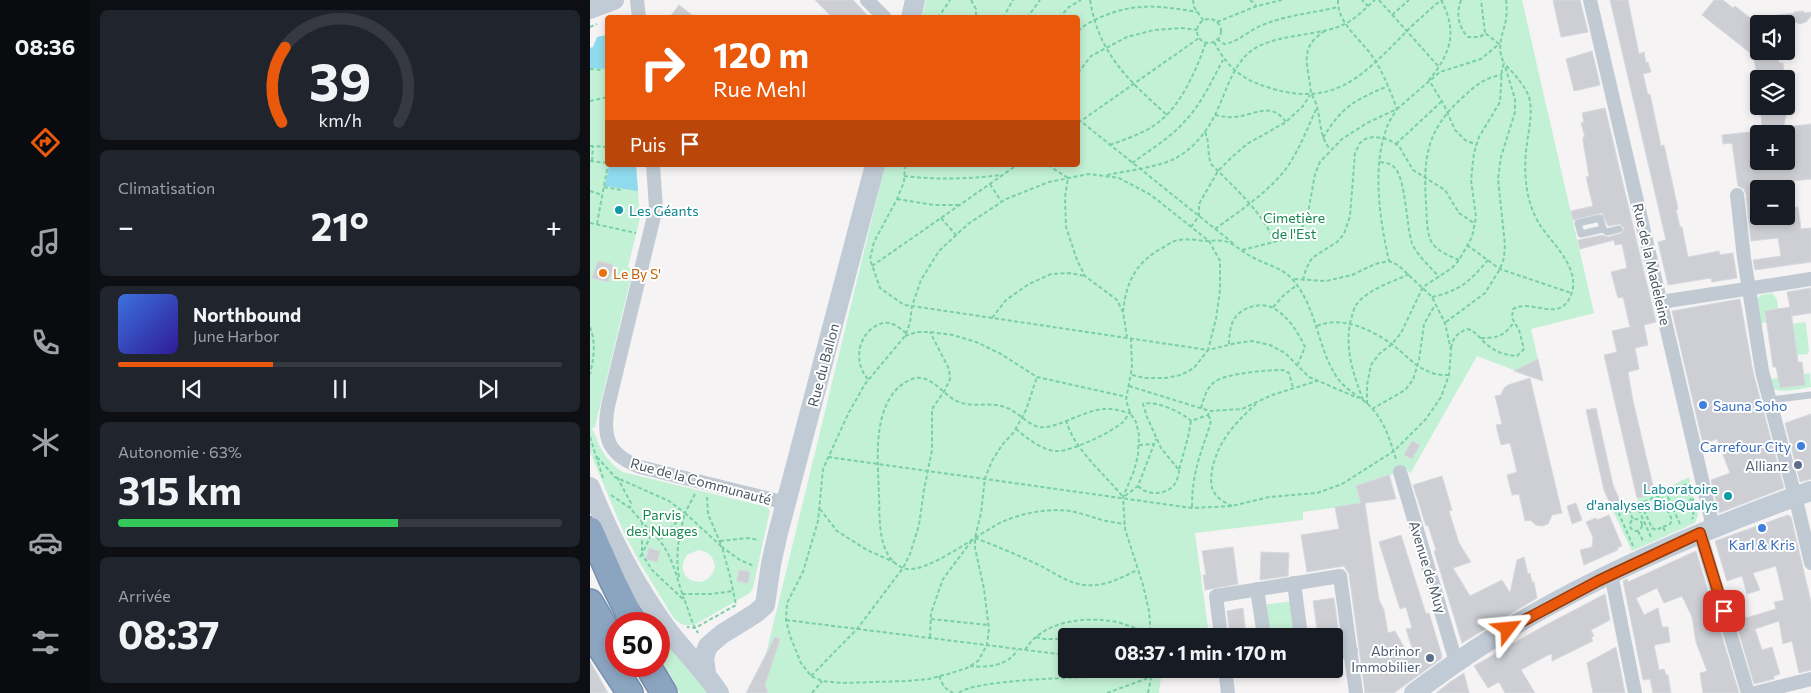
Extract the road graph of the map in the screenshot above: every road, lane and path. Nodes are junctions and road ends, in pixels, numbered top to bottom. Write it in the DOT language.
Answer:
graph roads {
  1 [pos="614,0"];
  2 [pos="637,0"];
  3 [pos="867,0"];
  4 [pos="915,0"];
  5 [pos="950,0"];
  6 [pos="971,0"];
  7 [pos="1013,0"];
  8 [pos="1040,0"];
  9 [pos="1081,0"];
  10 [pos="1090,0"];
  11 [pos="1193,0"];
  12 [pos="1250,0"];
  13 [pos="1282,0"];
  14 [pos="1338,0"];
  15 [pos="1362,0"];
  16 [pos="1376,0"];
  17 [pos="1379,0"];
  18 [pos="1409,0"];
  19 [pos="1441,0"];
  20 [pos="1461,0"];
  21 [pos="1481,0"];
  22 [pos="1506,0"];
  23 [pos="1590,0"];
  24 [pos="1257,6"];
  25 [pos="1368,6"];
  26 [pos="1338,7"];
  27 [pos="590,9"];
  28 [pos="1197,12"];
  29 [pos="638,15"];
  30 [pos="882,15"];
  31 [pos="912,15"];
  32 [pos="940,15"];
  33 [pos="976,15"];
  34 [pos="1005,15"];
  35 [pos="1029,15"];
  36 [pos="1062,15"];
  37 [pos="1392,15"];
  38 [pos="1094,20"];
  39 [pos="1203,20"];
  40 [pos="1217,22"];
  41 [pos="1346,23"];
  42 [pos="1080,30"];
  43 [pos="1197,30"];
  44 [pos="1327,30"];
  45 [pos="1406,31"];
  46 [pos="1485,33"];
  47 [pos="1199,38"];
  48 [pos="1217,39"];
  49 [pos="1206,42"];
  50 [pos="1214,42"];
  51 [pos="1499,44"];
  52 [pos="1106,49"];
  53 [pos="1224,60"];
  54 [pos="1376,62"];
  55 [pos="1504,63"];
  56 [pos="1439,68"];
  57 [pos="590,70"];
  58 [pos="602,70"];
  59 [pos="1080,70"];
  60 [pos="1235,71"];
  61 [pos="1502,75"];
  62 [pos="1429,80"];
  63 [pos="1132,84"];
  64 [pos="1388,86"];
  65 [pos="1311,94"];
  66 [pos="605,98"];
  67 [pos="590,101"];
  68 [pos="1442,101"];
  69 [pos="1317,107"];
  70 [pos="1396,109"];
  71 [pos="1447,111"];
  72 [pos="1167,115"];
  73 [pos="1215,115"];
  74 [pos="1080,120"];
  75 [pos="1080,122"];
  76 [pos="1286,122"];
  77 [pos="1205,132"];
  78 [pos="1323,138"];
  79 [pos="1383,138"];
  80 [pos="1396,144"];
  81 [pos="1110,145"];
  82 [pos="1477,145"];
  83 [pos="592,146"];
  84 [pos="605,147"];
  85 [pos="1331,149"];
  86 [pos="591,161"];
  87 [pos="1380,162"];
  88 [pos="605,163"];
  89 [pos="1132,163"];
  90 [pos="607,167"];
  91 [pos="653,167"];
  92 [pos="873,167"];
  93 [pos="906,167"];
  94 [pos="1014,167"];
  95 [pos="1051,167"];
  96 [pos="1139,168"];
  97 [pos="1218,171"];
  98 [pos="1003,175"];
  99 [pos="904,176"];
  100 [pos="1105,176"];
  101 [pos="1068,178"];
  102 [pos="1425,178"];
  103 [pos="990,184"];
  104 [pos="604,187"];
  105 [pos="621,190"];
  106 [pos="590,191"];
  107 [pos="602,195"];
  108 [pos="1736,195"];
  109 [pos="897,199"];
  110 [pos="1002,201"];
  111 [pos="1250,204"];
  112 [pos="959,205"];
  113 [pos="1200,216"];
  114 [pos="941,218"];
  115 [pos="590,223"];
  116 [pos="597,224"];
  117 [pos="1474,224"];
  118 [pos="1191,227"];
  119 [pos="1215,228"];
  120 [pos="1603,229"];
  121 [pos="1619,229"];
  122 [pos="636,233"];
  123 [pos="956,236"];
  124 [pos="1209,241"];
  125 [pos="1275,242"];
  126 [pos="1468,245"];
  127 [pos="1236,246"];
  128 [pos="1242,250"];
  129 [pos="1459,260"];
  130 [pos="1488,260"];
  131 [pos="1389,261"];
  132 [pos="872,266"];
  133 [pos="1500,269"];
  134 [pos="1410,274"];
  135 [pos="1085,276"];
  136 [pos="1439,277"];
  137 [pos="1293,279"];
  138 [pos="1811,279"];
  139 [pos="1303,280"];
  140 [pos="1297,285"];
  141 [pos="1423,287"];
  142 [pos="1749,288"];
  143 [pos="1572,293"];
  144 [pos="1432,296"];
  145 [pos="1661,302"];
  146 [pos="1436,304"];
  147 [pos="912,306"];
  148 [pos="1273,307"];
  149 [pos="1123,312"];
  150 [pos="992,318"];
  151 [pos="1514,322"];
  152 [pos="1446,323"];
  153 [pos="1350,324"];
  154 [pos="1317,326"];
  155 [pos="590,327"];
  156 [pos="930,332"];
  157 [pos="905,334"];
  158 [pos="1128,338"];
  159 [pos="1131,338"];
  160 [pos="1481,338"];
  161 [pos="1229,344"];
  162 [pos="1392,344"];
  163 [pos="1208,350"];
  164 [pos="1451,350"];
  165 [pos="1298,365"];
  166 [pos="1417,366"];
  167 [pos="590,374"];
  168 [pos="1132,375"];
  169 [pos="1449,375"];
  170 [pos="1037,377"];
  171 [pos="869,379"];
  172 [pos="1317,381"];
  173 [pos="1129,386"];
  174 [pos="1294,388"];
  175 [pos="943,392"];
  176 [pos="1811,395"];
  177 [pos="1127,397"];
  178 [pos="1363,400"];
  179 [pos="1770,400"];
  180 [pos="1257,403"];
  181 [pos="1367,404"];
  182 [pos="1201,408"];
  183 [pos="1372,409"];
  184 [pos="1210,410"];
  185 [pos="1130,413"];
  186 [pos="1208,415"];
  187 [pos="1023,417"];
  188 [pos="1066,420"];
  189 [pos="1191,420"];
  190 [pos="1016,429"];
  191 [pos="590,437"];
  192 [pos="1156,439"];
  193 [pos="1154,444"];
  194 [pos="1139,445"];
  195 [pos="1079,446"];
  196 [pos="1394,451"];
  197 [pos="596,457"];
  198 [pos="828,457"];
  199 [pos="878,464"];
  200 [pos="928,470"];
  201 [pos="1179,470"];
  202 [pos="1400,472"];
  203 [pos="616,477"];
  204 [pos="985,478"];
  205 [pos="704,483"];
  206 [pos="1138,486"];
  207 [pos="601,488"];
  208 [pos="1803,494"];
  209 [pos="1123,497"];
  210 [pos="1690,500"];
  211 [pos="786,503"];
  212 [pos="1699,504"];
  213 [pos="1232,506"];
  214 [pos="630,508"];
  215 [pos="1192,508"];
  216 [pos="1643,508"];
  217 [pos="1673,508"];
  218 [pos="1629,509"];
  219 [pos="1638,509"];
  220 [pos="820,510"];
  221 [pos="1668,511"];
  222 [pos="685,513"];
  223 [pos="1633,520"];
  224 [pos="1648,520"];
  225 [pos="642,521"];
  226 [pos="1644,522"];
  227 [pos="1125,524"];
  228 [pos="1663,527"];
  229 [pos="1631,528"];
  230 [pos="1694,528"];
  231 [pos="1654,529"];
  232 [pos="590,530"];
  233 [pos="1626,530"];
  234 [pos="1638,531"];
  235 [pos="652,533"];
  236 [pos="1649,533"];
  237 [pos="1666,533"];
  238 [pos="975,538"];
  239 [pos="660,540"];
  240 [pos="1652,540"];
  241 [pos="720,541"];
  242 [pos="763,542"];
  243 [pos="722,547"];
  244 [pos="642,554"];
  245 [pos="647,554"];
  246 [pos="590,558"];
  247 [pos="895,562"];
  248 [pos="1811,563"];
  249 [pos="771,564"];
  250 [pos="903,568"];
  251 [pos="1138,569"];
  252 [pos="1611,574"];
  253 [pos="680,581"];
  254 [pos="1294,584"];
  255 [pos="1257,589"];
  256 [pos="734,591"];
  257 [pos="682,594"];
  258 [pos="684,601"];
  259 [pos="590,602"];
  260 [pos="618,612"];
  261 [pos="628,612"];
  262 [pos="931,619"];
  263 [pos="786,620"];
  264 [pos="989,625"];
  265 [pos="605,627"];
  266 [pos="1135,628"];
  267 [pos="1150,628"];
  268 [pos="1220,628"];
  269 [pos="1263,628"];
  270 [pos="1300,628"];
  271 [pos="857,629"];
  272 [pos="590,632"];
  273 [pos="1036,637"];
  274 [pos="930,638"];
  275 [pos="1058,639"];
  276 [pos="987,645"];
  277 [pos="681,646"];
  278 [pos="1017,649"];
  279 [pos="1025,650"];
  280 [pos="1351,651"];
  281 [pos="1343,652"];
  282 [pos="1058,654"];
  283 [pos="1456,662"];
  284 [pos="970,666"];
  285 [pos="706,674"];
  286 [pos="811,676"];
  287 [pos="939,676"];
  288 [pos="1076,678"];
  289 [pos="1151,678"];
  290 [pos="1226,678"];
  291 [pos="1811,679"];
  292 [pos="822,681"];
  293 [pos="630,693"];
  294 [pos="719,693"];
  295 [pos="812,693"];
  296 [pos="952,693"];
  297 [pos="959,693"];
  298 [pos="1106,693"];
  299 [pos="1148,693"];
  300 [pos="1228,693"];
  301 [pos="1356,693"];
  302 [pos="1414,693"];
  303 [pos="1635,693"];
  304 [pos="1748,693"];
  305 [pos="1755,693"];
  1 -- 27 [label="street"];
  2 -- 29 [label="street"];
  3 -- 30 [label="street"];
  4 -- 31 [label="street"];
  5 -- 32 [label="path"];
  6 -- 33 [label="path"];
  7 -- 34 [label="path"];
  8 -- 35 [label="path"];
  9 -- 36 [label="path"];
  10 -- 38 [label="path"];
  11 -- 28 [label="path"];
  12 -- 24 [label="path"];
  13 -- 24 [label="path"];
  14 -- 26 [label="path"];
  15 -- 25 [label="path"];
  16 -- 25 [label="path"];
  17 -- 37 [label="path"];
  18 -- 37 [label="path"];
  19 -- 45 [label="path"];
  19 -- 56 [label="path"];
  20 -- 46 [label="path"];
  21 -- 46 [label="path"];
  22 -- 51 [label="path"];
  23 -- 145 [label="street, Rue de la Madeleine"];
  24 -- 40 [label="path"];
  25 -- 41 [label="path"];
  26 -- 41 [label="path"];
  26 -- 48 [label="path"];
  28 -- 38 [label="path"];
  28 -- 39 [label="path"];
  37 -- 45 [label="path"];
  38 -- 42 [label="path"];
  38 -- 52 [label="path"];
  39 -- 40 [label="path"];
  39 -- 43 [label="path"];
  40 -- 48 [label="path"];
  41 -- 44 [label="path"];
  41 -- 54 [label="path"];
  43 -- 47 [label="path"];
  43 -- 52 [label="path"];
  44 -- 60 [label="path"];
  44 -- 65 [label="path"];
  45 -- 54 [label="path"];
  45 -- 56 [label="path"];
  46 -- 51 [label="path"];
  47 -- 49 [label="path"];
  47 -- 63 [label="path"];
  48 -- 50 [label="path"];
  49 -- 50 [label="path"];
  49 -- 72 [label="path"];
  50 -- 53 [label="path"];
  51 -- 55 [label="path"];
  51 -- 62 [label="path"];
  52 -- 59 [label="path"];
  52 -- 63 [label="path"];
  53 -- 60 [label="path"];
  53 -- 89 [label="path"];
  54 -- 64 [label="path"];
  54 -- 65 [label="path"];
  55 -- 61 [label="path"];
  55 -- 133 [label="path"];
  55 -- 143 [label="path"];
  56 -- 62 [label="path"];
  57 -- 58 [label="path"];
  60 -- 65 [label="path"];
  60 -- 73 [label="path"];
  61 -- 71 [label="path"];
  61 -- 82 [label="path"];
  62 -- 68 [label="path"];
  62 -- 70 [label="path"];
  63 -- 72 [label="path"];
  63 -- 74 [label="path"];
  64 -- 70 [label="path"];
  64 -- 78 [label="path"];
  65 -- 69 [label="path"];
  65 -- 76 [label="path"];
  66 -- 67 [label="path"];
  68 -- 71 [label="path"];
  68 -- 80 [label="path"];
  69 -- 78 [label="path"];
  69 -- 111 [label="path"];
  70 -- 79 [label="path"];
  70 -- 85 [label="path"];
  71 -- 82 [label="path"];
  71 -- 102 [label="path"];
  72 -- 81 [label="path"];
  73 -- 76 [label="path"];
  73 -- 77 [label="path"];
  75 -- 81 [label="path"];
  76 -- 97 [label="path"];
  77 -- 96 [label="path"];
  77 -- 97 [label="path"];
  78 -- 85 [label="path"];
  79 -- 80 [label="path"];
  79 -- 87 [label="path"];
  79 -- 139 [label="path"];
  80 -- 102 [label="path"];
  81 -- 89 [label="path"];
  82 -- 117 [label="path"];
  83 -- 84 [label="path"];
  83 -- 86 [label="path"];
  85 -- 125 [label="path"];
  86 -- 88 [label="path"];
  87 -- 131 [label="path"];
  87 -- 136 [label="path"];
  89 -- 96 [label="path"];
  90 -- 104 [label="path"];
  91 -- 205 [label="street, Rue de la Communauté"];
  92 -- 211 [label="street, Rue du Ballon"];
  93 -- 99 [label="path"];
  94 -- 98 [label="path"];
  95 -- 101 [label="path"];
  96 -- 100 [label="path"];
  96 -- 113 [label="path"];
  97 -- 111 [label="path"];
  97 -- 113 [label="path"];
  98 -- 99 [label="path"];
  98 -- 103 [label="path"];
  99 -- 109 [label="path"];
  100 -- 101 [label="path"];
  100 -- 118 [label="path"];
  101 -- 110 [label="path"];
  101 -- 135 [label="path"];
  102 -- 117 [label="path"];
  102 -- 129 [label="path"];
  103 -- 110 [label="path"];
  103 -- 112 [label="path"];
  104 -- 105 [label="path"];
  104 -- 107 [label="path"];
  106 -- 107 [label="path"];
  107 -- 116 [label="path"];
  108 -- 142 [label="street"];
  109 -- 112 [label="path"];
  109 -- 132 [label="path"];
  110 -- 123 [label="path"];
  111 -- 119 [label="path"];
  111 -- 125 [label="path"];
  112 -- 114 [label="path"];
  113 -- 118 [label="path"];
  113 -- 119 [label="path"];
  114 -- 123 [label="path"];
  114 -- 132 [label="path"];
  115 -- 116 [label="path"];
  116 -- 122 [label="path"];
  117 -- 126 [label="path"];
  118 -- 124 [label="path"];
  119 -- 127 [label="path"];
  120 -- 121 [label="lane"];
  123 -- 147 [label="path"];
  124 -- 127 [label="path"];
  124 -- 149 [label="path"];
  124 -- 163 [label="path"];
  125 -- 128 [label="path"];
  126 -- 129 [label="path"];
  126 -- 130 [label="path"];
  127 -- 128 [label="path"];
  128 -- 137 [label="path"];
  129 -- 136 [label="path"];
  130 -- 133 [label="path"];
  130 -- 144 [label="path"];
  131 -- 134 [label="path"];
  131 -- 139 [label="path"];
  132 -- 147 [label="path"];
  133 -- 143 [label="path"];
  133 -- 152 [label="path"];
  134 -- 141 [label="path"];
  134 -- 153 [label="path"];
  135 -- 149 [label="path"];
  135 -- 150 [label="path"];
  136 -- 141 [label="path"];
  137 -- 139 [label="path"];
  137 -- 140 [label="path"];
  138 -- 142 [label="street"];
  140 -- 148 [label="path"];
  140 -- 154 [label="path"];
  141 -- 144 [label="path"];
  141 -- 162 [label="path"];
  142 -- 145 [label="street"];
  142 -- 179 [label="street"];
  143 -- 151 [label="path"];
  144 -- 146 [label="path"];
  145 -- 230 [label="street, Rue de la Madeleine"];
  146 -- 152 [label="path"];
  146 -- 166 [label="path"];
  147 -- 150 [label="path"];
  147 -- 157 [label="path"];
  148 -- 161 [label="path"];
  148 -- 165 [label="path"];
  149 -- 158 [label="path"];
  150 -- 158 [label="path"];
  151 -- 160 [label="path"];
  151 -- 160 [label="path"];
  152 -- 164 [label="path"];
  153 -- 154 [label="path"];
  153 -- 162 [label="path"];
  153 -- 178 [label="path"];
  154 -- 178 [label="path"];
  155 -- 167 [label="path"];
  156 -- 157 [label="path"];
  156 -- 170 [label="path"];
  156 -- 175 [label="path"];
  157 -- 171 [label="path"];
  157 -- 171 [label="path"];
  158 -- 159 [label="path"];
  159 -- 163 [label="path"];
  159 -- 168 [label="path"];
  160 -- 164 [label="path"];
  161 -- 163 [label="path"];
  161 -- 165 [label="path"];
  162 -- 166 [label="path"];
  162 -- 181 [label="path"];
  163 -- 168 [label="path"];
  164 -- 169 [label="path"];
  165 -- 172 [label="path"];
  166 -- 169 [label="path"];
  166 -- 183 [label="path"];
  168 -- 173 [label="path"];
  169 -- 196 [label="path"];
  170 -- 177 [label="path"];
  170 -- 187 [label="path"];
  171 -- 198 [label="path"];
  172 -- 174 [label="path"];
  172 -- 178 [label="path"];
  173 -- 177 [label="path"];
  173 -- 182 [label="path"];
  174 -- 180 [label="path"];
  174 -- 182 [label="path"];
  175 -- 187 [label="path"];
  175 -- 199 [label="path"];
  175 -- 200 [label="path"];
  176 -- 179 [label="lane"];
  177 -- 185 [label="path"];
  178 -- 181 [label="path"];
  179 -- 208 [label="street"];
  180 -- 184 [label="path"];
  180 -- 213 [label="path"];
  181 -- 183 [label="path"];
  182 -- 184 [label="path"];
  183 -- 196 [label="path"];
  184 -- 186 [label="path"];
  185 -- 188 [label="path"];
  185 -- 194 [label="path"];
  185 -- 195 [label="path"];
  186 -- 189 [label="path"];
  186 -- 215 [label="path"];
  187 -- 188 [label="path"];
  187 -- 190 [label="path"];
  188 -- 195 [label="path"];
  189 -- 192 [label="path"];
  189 -- 201 [label="path"];
  190 -- 195 [label="path"];
  190 -- 204 [label="path"];
  191 -- 197 [label="path"];
  192 -- 193 [label="path"];
  192 -- 201 [label="path"];
  193 -- 194 [label="path"];
  193 -- 206 [label="path"];
  194 -- 209 [label="path"];
  195 -- 209 [label="path"];
  196 -- 202 [label="path"];
  196 -- 213 [label="path"];
  197 -- 203 [label="path"];
  197 -- 207 [label="path"];
  198 -- 199 [label="path"];
  198 -- 220 [label="path"];
  199 -- 200 [label="path"];
  199 -- 247 [label="path"];
  200 -- 204 [label="path"];
  200 -- 250 [label="path"];
  201 -- 206 [label="path"];
  202 -- 283 [label="street, Avenue de Muy"];
  203 -- 214 [label="path"];
  203 -- 222 [label="path"];
  204 -- 209 [label="path"];
  204 -- 238 [label="path"];
  205 -- 211 [label="street, Rue de la Communauté"];
  205 -- 222 [label="path"];
  205 -- 241 [label="path"];
  206 -- 209 [label="path"];
  207 -- 214 [label="path"];
  207 -- 277 [label="street"];
  208 -- 230 [label="street"];
  208 -- 248 [label="street"];
  209 -- 215 [label="path"];
  209 -- 227 [label="path"];
  210 -- 212 [label="path"];
  210 -- 217 [label="path"];
  210 -- 217 [label="path"];
  210 -- 230 [label="path"];
  211 -- 249 [label="street, Rue du Ballon"];
  213 -- 215 [label="path"];
  214 -- 225 [label="path"];
  216 -- 219 [label="path"];
  216 -- 221 [label="path"];
  216 -- 224 [label="path"];
  217 -- 221 [label="path"];
  217 -- 230 [label="path"];
  218 -- 219 [label="path"];
  218 -- 223 [label="path"];
  218 -- 233 [label="path"];
  219 -- 226 [label="path"];
  220 -- 247 [label="path"];
  220 -- 263 [label="path"];
  221 -- 228 [label="path"];
  222 -- 239 [label="path"];
  222 -- 243 [label="path"];
  222 -- 253 [label="path"];
  223 -- 229 [label="path"];
  223 -- 234 [label="path"];
  224 -- 226 [label="path"];
  224 -- 231 [label="path"];
  225 -- 235 [label="path"];
  225 -- 244 [label="path"];
  226 -- 236 [label="path"];
  227 -- 238 [label="path"];
  227 -- 251 [label="path"];
  228 -- 231 [label="path"];
  228 -- 237 [label="path"];
  229 -- 233 [label="path"];
  229 -- 234 [label="path"];
  230 -- 252 [label="street"];
  230 -- 304 [label="street, Rue de la Madeleine"];
  231 -- 236 [label="path"];
  232 -- 261 [label="highway"];
  233 -- 234 [label="path"];
  235 -- 239 [label="path"];
  235 -- 244 [label="path"];
  236 -- 240 [label="path"];
  238 -- 250 [label="path"];
  238 -- 251 [label="path"];
  238 -- 262 [label="path"];
  238 -- 264 [label="path"];
  239 -- 253 [label="path"];
  241 -- 242 [label="path"];
  241 -- 243 [label="path"];
  243 -- 249 [label="path"];
  243 -- 256 [label="path"];
  244 -- 245 [label="path"];
  244 -- 258 [label="path"];
  246 -- 260 [label="highway"];
  247 -- 250 [label="path"];
  249 -- 277 [label="street, Rue du Ballon"];
  249 -- 285 [label="street, Rue du Ballon"];
  250 -- 271 [label="path"];
  251 -- 267 [label="path"];
  252 -- 283 [label="street"];
  252 -- 303 [label="street"];
  253 -- 257 [label="path"];
  254 -- 255 [label="street"];
  254 -- 270 [label="street"];
  254 -- 280 [label="street"];
  255 -- 268 [label="street"];
  255 -- 269 [label="street"];
  256 -- 257 [label="path"];
  256 -- 258 [label="path"];
  257 -- 258 [label="path"];
  259 -- 265 [label="highway"];
  262 -- 264 [label="path"];
  262 -- 274 [label="path"];
  263 -- 271 [label="path"];
  263 -- 286 [label="path"];
  264 -- 276 [label="path"];
  266 -- 273 [label="path"];
  271 -- 274 [label="path"];
  271 -- 286 [label="path"];
  272 -- 293 [label="highway"];
  273 -- 275 [label="path"];
  273 -- 279 [label="path"];
  274 -- 276 [label="path"];
  276 -- 278 [label="path"];
  276 -- 284 [label="path"];
  277 -- 285 [label="street"];
  278 -- 279 [label="path"];
  278 -- 284 [label="path"];
  279 -- 282 [label="path"];
  280 -- 281 [label="street"];
  280 -- 301 [label="street"];
  283 -- 302 [label="street"];
  284 -- 287 [label="path"];
  285 -- 294 [label="street"];
  286 -- 292 [label="path"];
  287 -- 292 [label="path"];
  287 -- 296 [label="path"];
  288 -- 297 [label="path"];
  289 -- 298 [label="path"];
  289 -- 299 [label="path"];
  290 -- 300 [label="street"];
  291 -- 305 [label="street"];
  292 -- 295 [label="path"];
}
